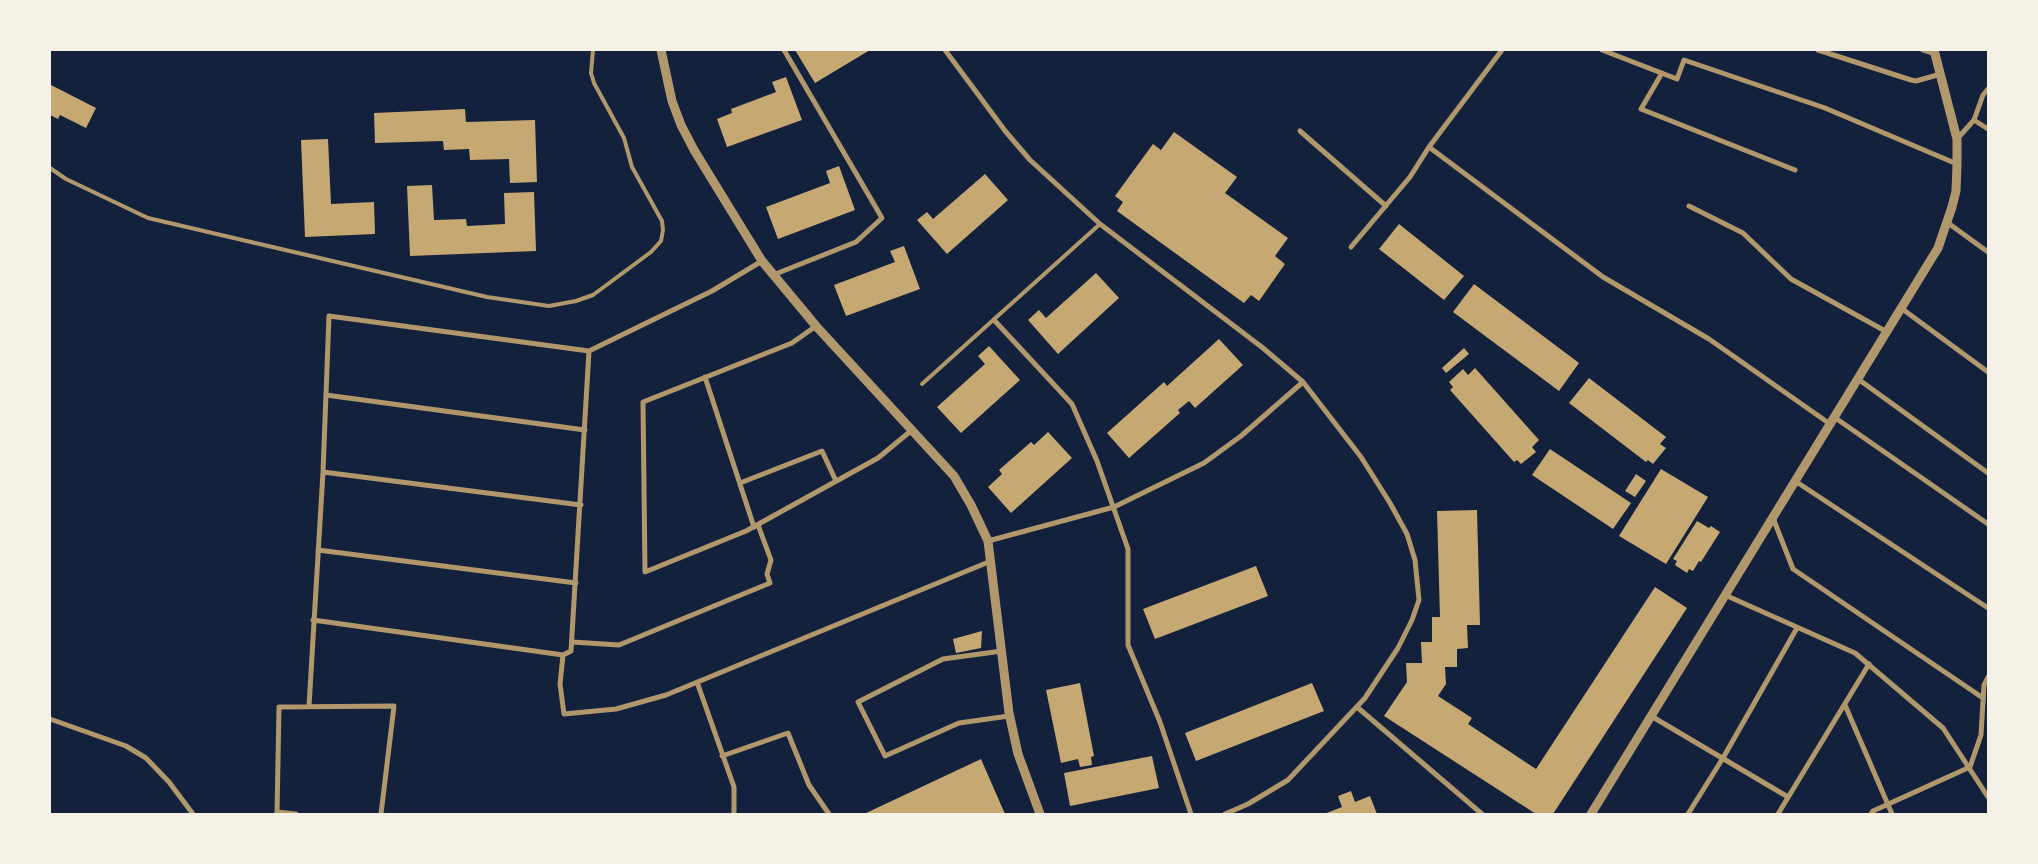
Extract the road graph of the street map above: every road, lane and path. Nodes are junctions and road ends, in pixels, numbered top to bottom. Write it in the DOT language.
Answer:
graph roads {
  1 [pos="593,50"];
  2 [pos="661,50"];
  3 [pos="784,50"];
  4 [pos="945,50"];
  5 [pos="1502,50"];
  6 [pos="1602,50"];
  7 [pos="1818,50"];
  8 [pos="1923,50"];
  9 [pos="1935,52"];
  10 [pos="1662,73"];
  11 [pos="1942,74"];
  12 [pos="1988,88"];
  13 [pos="1974,120"];
  14 [pos="1988,129"];
  15 [pos="1300,131"];
  16 [pos="1957,140"];
  17 [pos="1429,147"];
  18 [pos="1958,164"];
  19 [pos="50,168"];
  20 [pos="1796,170"];
  21 [pos="1386,206"];
  22 [pos="1689,206"];
  23 [pos="1948,223"];
  24 [pos="1100,224"];
  25 [pos="1351,247"];
  26 [pos="1988,252"];
  27 [pos="762,261"];
  28 [pos="773,275"];
  29 [pos="1901,308"];
  30 [pos="994,320"];
  31 [pos="816,326"];
  32 [pos="1887,332"];
  33 [pos="589,352"];
  34 [pos="1988,372"];
  35 [pos="706,377"];
  36 [pos="1858,379"];
  37 [pos="1303,382"];
  38 [pos="922,384"];
  39 [pos="326,395"];
  40 [pos="1832,421"];
  41 [pos="585,430"];
  42 [pos="912,430"];
  43 [pos="323,472"];
  44 [pos="1988,473"];
  45 [pos="836,481"];
  46 [pos="1795,481"];
  47 [pos="740,483"];
  48 [pos="581,505"];
  49 [pos="1114,507"];
  50 [pos="1773,518"];
  51 [pos="1988,524"];
  52 [pos="756,526"];
  53 [pos="988,541"];
  54 [pos="318,550"];
  55 [pos="991,560"];
  56 [pos="576,583"];
  57 [pos="1725,595"];
  58 [pos="1988,608"];
  59 [pos="314,620"];
  60 [pos="1797,628"];
  61 [pos="572,642"];
  62 [pos="1002,651"];
  63 [pos="564,654"];
  64 [pos="1869,664"];
  65 [pos="1988,677"];
  66 [pos="697,682"];
  67 [pos="1983,698"];
  68 [pos="1845,705"];
  69 [pos="309,706"];
  70 [pos="1357,707"];
  71 [pos="1010,716"];
  72 [pos="1651,716"];
  73 [pos="50,719"];
  74 [pos="722,756"];
  75 [pos="1723,758"];
  76 [pos="1970,766"];
  77 [pos="1788,796"];
  78 [pos="1988,797"];
  79 [pos="1888,805"];
  80 [pos="277,813"];
  81 [pos="193,814"];
  82 [pos="296,814"];
  83 [pos="381,814"];
  84 [pos="734,814"];
  85 [pos="829,814"];
  86 [pos="1040,814"];
  87 [pos="1191,814"];
  88 [pos="1225,814"];
  89 [pos="1482,814"];
  90 [pos="1591,814"];
  91 [pos="1688,814"];
  92 [pos="1778,814"];
  93 [pos="1871,814"];
  94 [pos="1892,814"];
  1 -- 19 [label="lane"];
  2 -- 27 [label="street"];
  3 -- 28 [label="street"];
  4 -- 24 [label="street"];
  5 -- 17 [label="street"];
  6 -- 10 [label="street"];
  7 -- 11 [label="street"];
  8 -- 9 [label="street"];
  9 -- 11 [label="street"];
  10 -- 18 [label="street"];
  10 -- 20 [label="street"];
  11 -- 16 [label="street"];
  12 -- 13 [label="street"];
  13 -- 14 [label="street"];
  13 -- 16 [label="street"];
  15 -- 21 [label="street"];
  16 -- 18 [label="street"];
  17 -- 21 [label="street"];
  17 -- 40 [label="street"];
  18 -- 23 [label="street"];
  21 -- 25 [label="street"];
  22 -- 32 [label="street"];
  23 -- 26 [label="street"];
  23 -- 29 [label="street"];
  24 -- 30 [label="lane"];
  24 -- 37 [label="street"];
  27 -- 28 [label="street"];
  27 -- 33 [label="street"];
  28 -- 31 [label="street"];
  29 -- 32 [label="street"];
  29 -- 34 [label="street"];
  30 -- 38 [label="lane"];
  30 -- 49 [label="street"];
  31 -- 35 [label="street"];
  31 -- 42 [label="street"];
  32 -- 36 [label="street"];
  33 -- 39 [label="street"];
  33 -- 41 [label="street"];
  35 -- 47 [label="street"];
  35 -- 52 [label="street"];
  36 -- 40 [label="street"];
  36 -- 44 [label="street"];
  37 -- 49 [label="street"];
  37 -- 70 [label="street"];
  39 -- 41 [label="street"];
  39 -- 43 [label="street"];
  40 -- 46 [label="street"];
  40 -- 51 [label="street"];
  41 -- 48 [label="street"];
  42 -- 45 [label="street"];
  42 -- 53 [label="street"];
  43 -- 48 [label="street"];
  43 -- 54 [label="street"];
  45 -- 47 [label="street"];
  45 -- 52 [label="street"];
  46 -- 50 [label="street"];
  46 -- 58 [label="street"];
  47 -- 52 [label="street"];
  48 -- 56 [label="street"];
  49 -- 53 [label="street"];
  49 -- 87 [label="street"];
  50 -- 57 [label="street"];
  50 -- 67 [label="street"];
  52 -- 61 [label="street"];
  53 -- 55 [label="street"];
  54 -- 56 [label="street"];
  54 -- 59 [label="street"];
  55 -- 62 [label="street"];
  55 -- 66 [label="street"];
  56 -- 61 [label="street"];
  57 -- 60 [label="street"];
  57 -- 72 [label="street"];
  59 -- 63 [label="street"];
  59 -- 69 [label="street"];
  60 -- 64 [label="street"];
  60 -- 75 [label="street"];
  61 -- 63 [label="street"];
  62 -- 71 [label="street"];
  62 -- 71 [label="street"];
  63 -- 66 [label="street"];
  64 -- 68 [label="street"];
  64 -- 76 [label="street"];
  65 -- 67 [label="street"];
  66 -- 74 [label="street"];
  67 -- 76 [label="street"];
  68 -- 77 [label="street"];
  68 -- 79 [label="street"];
  69 -- 80 [label="street"];
  69 -- 83 [label="street"];
  70 -- 88 [label="street"];
  70 -- 89 [label="street"];
  71 -- 86 [label="street"];
  72 -- 75 [label="street"];
  72 -- 90 [label="street"];
  73 -- 81 [label="street"];
  74 -- 84 [label="street"];
  74 -- 85 [label="street"];
  75 -- 77 [label="street"];
  75 -- 91 [label="street"];
  76 -- 78 [label="street"];
  76 -- 79 [label="street"];
  77 -- 92 [label="street"];
  79 -- 93 [label="street"];
  79 -- 94 [label="street"];
  80 -- 82 [label="street"];
}
